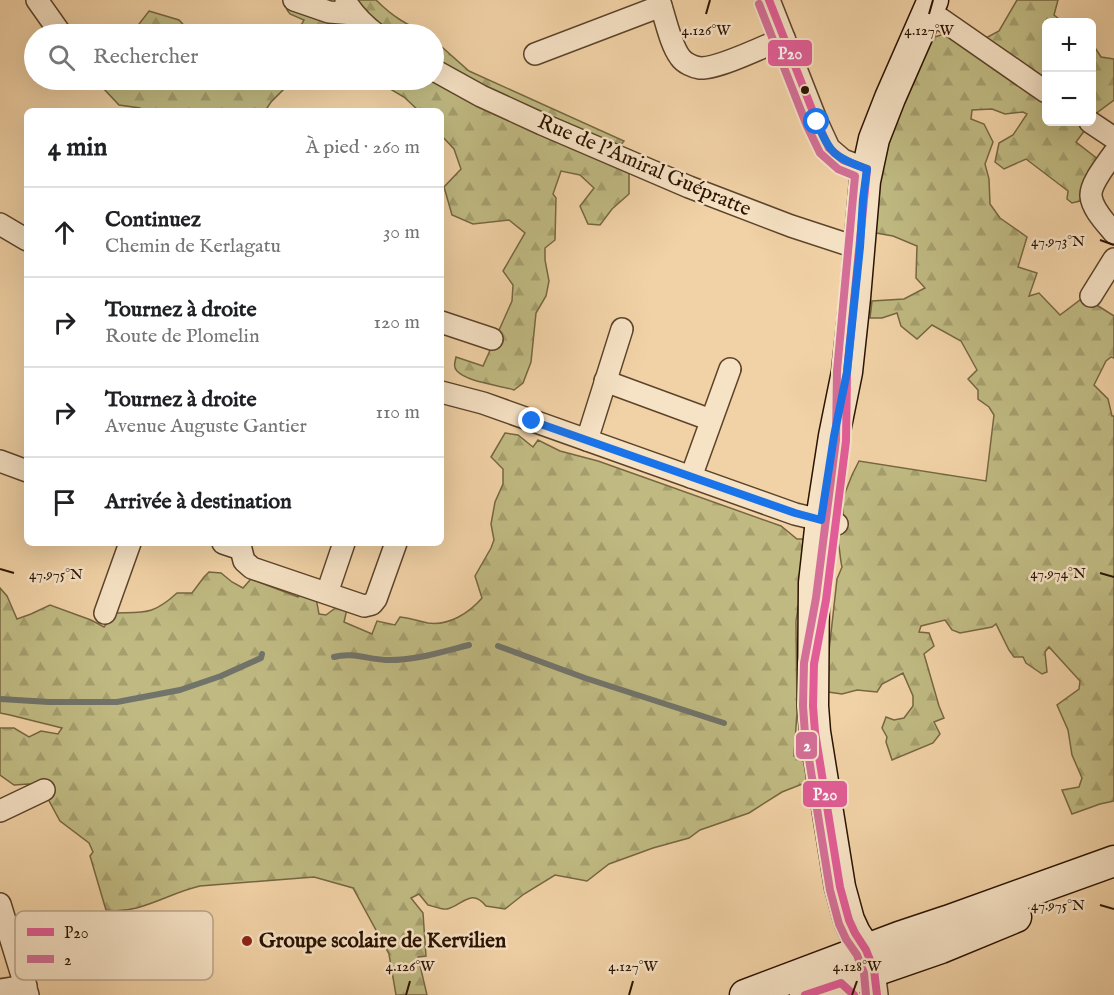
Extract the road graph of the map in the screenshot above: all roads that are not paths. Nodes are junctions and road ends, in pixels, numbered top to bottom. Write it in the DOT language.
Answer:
graph roads {
  1 [pos="37,0"];
  2 [pos="294,0"];
  3 [pos="769,0"];
  4 [pos="660,3"];
  5 [pos="930,5"];
  6 [pos="349,7"];
  7 [pos="54,24"];
  8 [pos="363,24"];
  9 [pos="784,38"];
  10 [pos="535,54"];
  11 [pos="444,76"];
  12 [pos="1042,88"];
  13 [pos="1095,126"];
  14 [pos="1114,138"];
  15 [pos="1114,153"];
  16 [pos="867,169"];
  17 [pos="0,224"];
  18 [pos="1114,232"];
  19 [pos="24,238"];
  20 [pos="860,247"];
  21 [pos="1114,259"];
  22 [pos="1091,296"];
  23 [pos="444,323"];
  24 [pos="622,329"];
  25 [pos="492,339"];
  26 [pos="730,369"];
  27 [pos="605,381"];
  28 [pos="444,387"];
  29 [pos="444,393"];
  30 [pos="483,404"];
  31 [pos="711,420"];
  32 [pos="586,441"];
  33 [pos="0,461"];
  34 [pos="24,470"];
  35 [pos="691,477"];
  36 [pos="829,522"];
  37 [pos="129,546"];
  38 [pos="236,546"];
  39 [pos="343,546"];
  40 [pos="395,546"];
  41 [pos="327,593"];
  42 [pos="105,613"];
  43 [pos="44,790"];
  44 [pos="0,810"];
  45 [pos="1114,861"];
  46 [pos="1114,876"];
  47 [pos="840,887"];
  48 [pos="0,904"];
  49 [pos="15,952"];
  50 [pos="873,972"];
  51 [pos="843,980"];
  52 [pos="0,990"];
  53 [pos="27,991"];
  54 [pos="745,995"];
  55 [pos="806,995"];
  1 -- 7 [label="street"];
  2 -- 6 [label="street"];
  3 -- 9 [label="street"];
  4 -- 9 [label="street"];
  4 -- 10 [label="street"];
  5 -- 12 [label="street"];
  5 -- 16 [label="street"];
  6 -- 8 [label="street"];
  9 -- 16 [label="street"];
  11 -- 20 [label="street, Rue de l'Amiral Guépratte"];
  13 -- 14 [label="street"];
  15 -- 18 [label="street"];
  16 -- 20 [label="street"];
  17 -- 19 [label="street"];
  20 -- 36 [label="street"];
  21 -- 22 [label="street"];
  23 -- 25 [label="street"];
  24 -- 27 [label="street"];
  26 -- 31 [label="street"];
  27 -- 31 [label="street"];
  27 -- 32 [label="street"];
  28 -- 30 [label="street"];
  29 -- 30 [label="street"];
  30 -- 32 [label="street"];
  31 -- 35 [label="street"];
  32 -- 35 [label="street"];
  33 -- 34 [label="street"];
  35 -- 36 [label="street"];
  36 -- 47 [label="street"];
  37 -- 42 [label="street"];
  38 -- 41 [label="street"];
  39 -- 41 [label="street"];
  40 -- 41 [label="street"];
  43 -- 44 [label="street"];
  45 -- 50 [label="street"];
  46 -- 50 [label="street"];
  47 -- 50 [label="street"];
  47 -- 51 [label="street"];
  48 -- 49 [label="street"];
  50 -- 51 [label="street"];
  51 -- 54 [label="street"];
  51 -- 55 [label="street"];
  52 -- 53 [label="street"];
}
